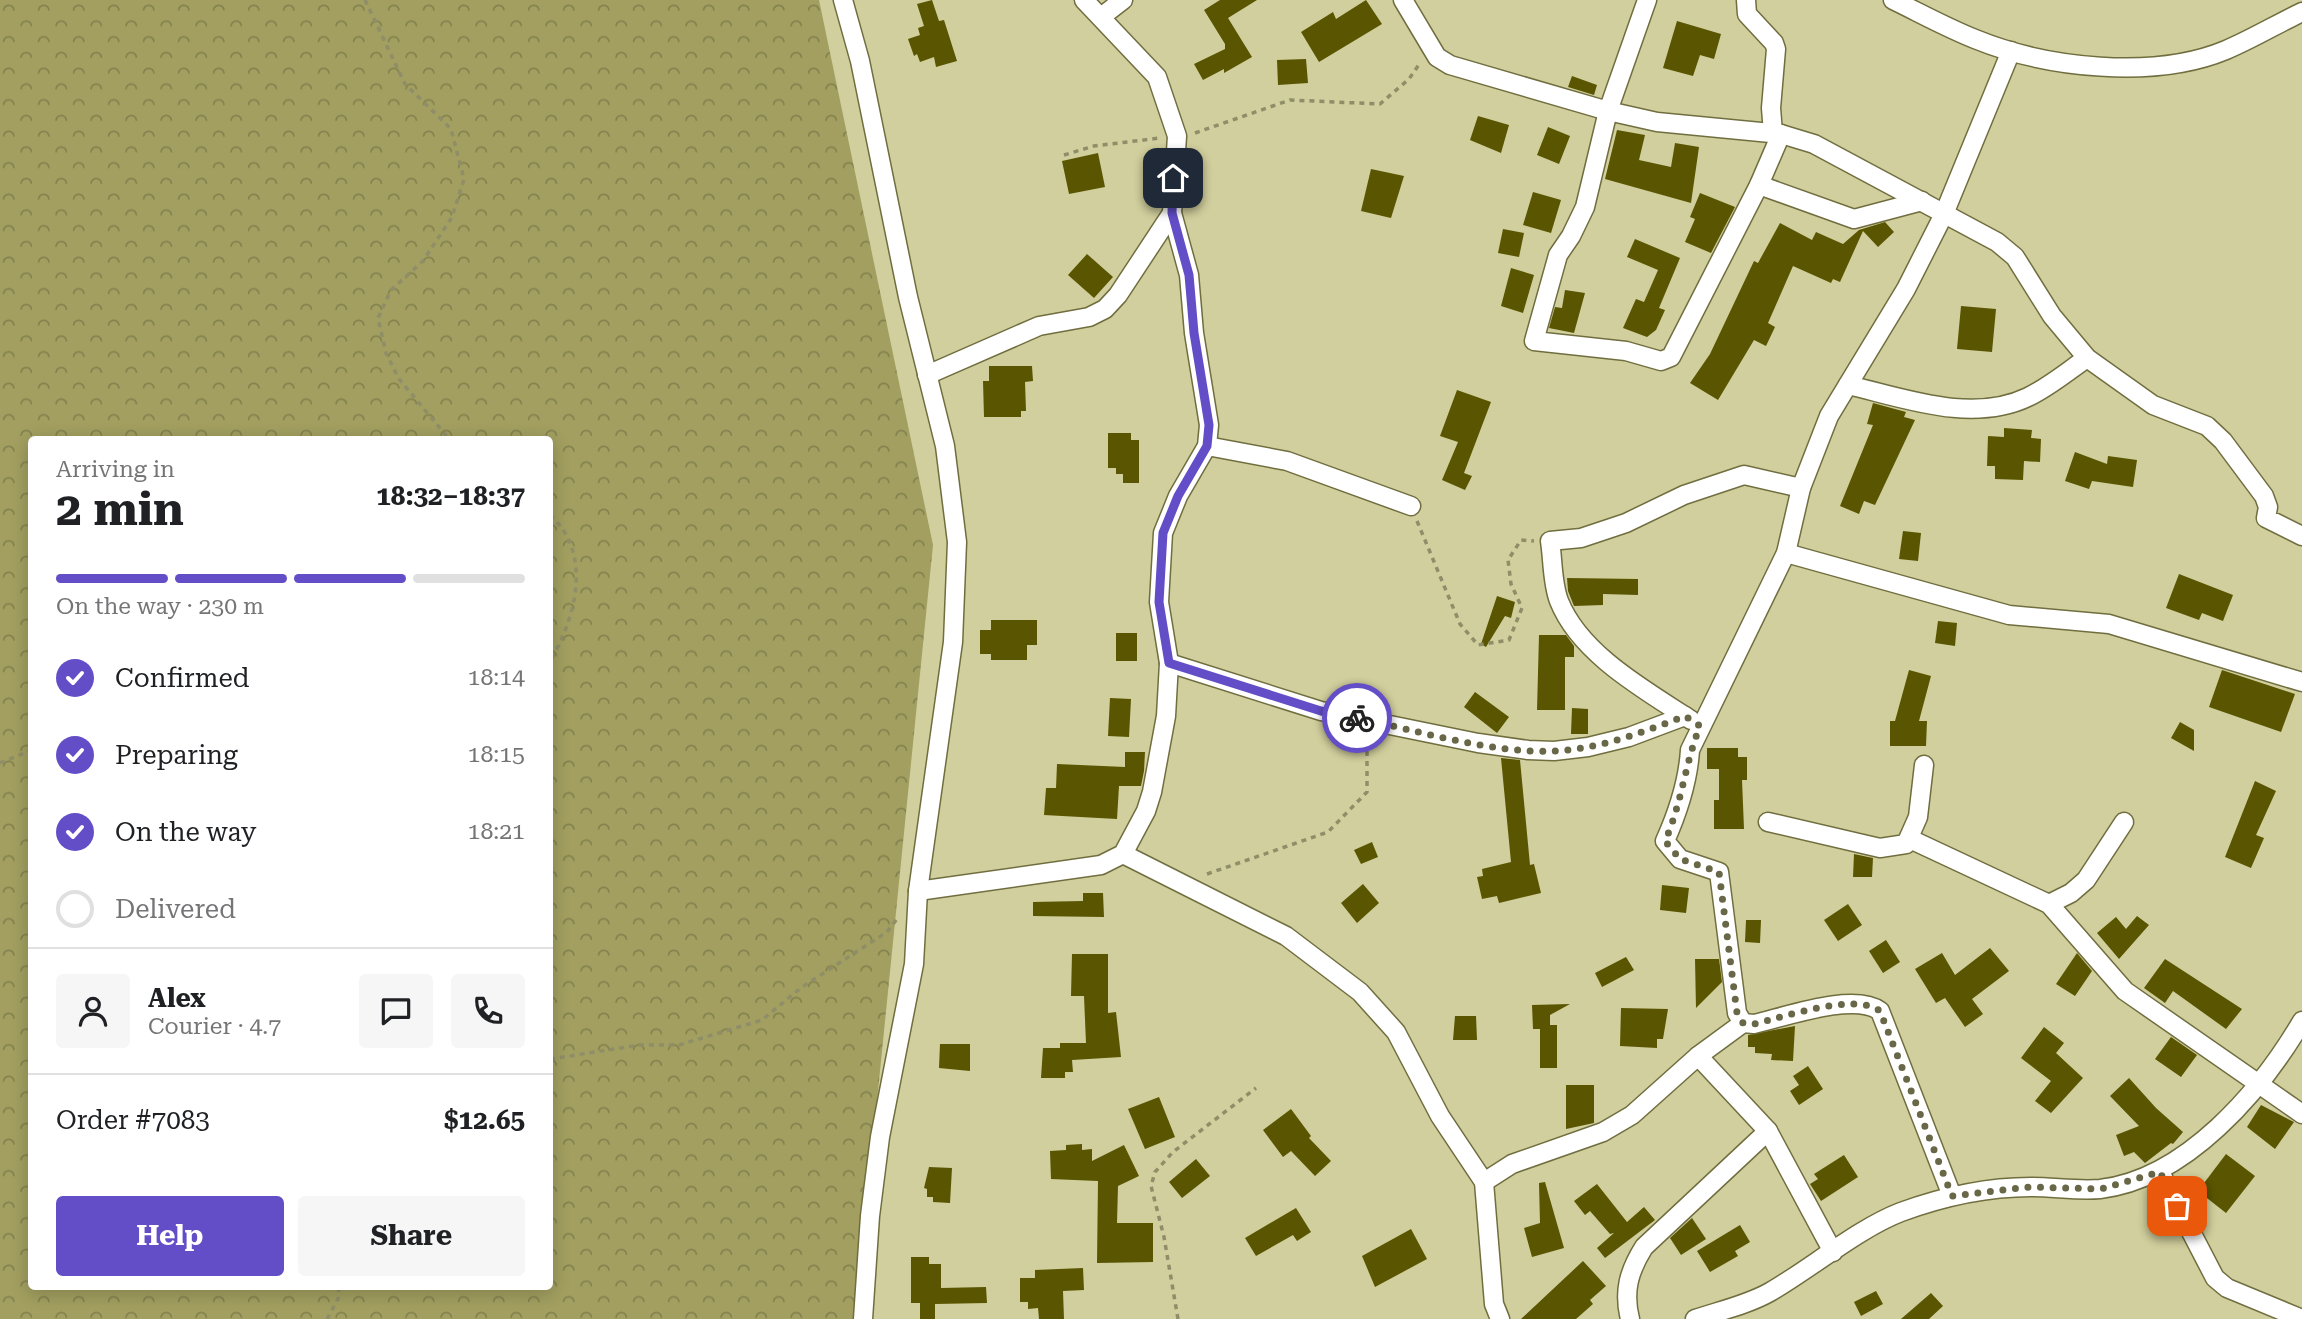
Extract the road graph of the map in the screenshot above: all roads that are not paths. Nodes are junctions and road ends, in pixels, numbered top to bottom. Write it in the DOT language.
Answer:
graph roads {
  1 [pos="843,0"];
  2 [pos="1084,0"];
  3 [pos="1122,0"];
  4 [pos="1403,0"];
  5 [pos="1647,0"];
  6 [pos="1746,0"];
  7 [pos="1893,0"];
  8 [pos="2302,12"];
  9 [pos="1101,17"];
  10 [pos="2011,51"];
  11 [pos="1608,111"];
  12 [pos="1777,133"];
  13 [pos="1759,185"];
  14 [pos="1922,201"];
  15 [pos="1172,213"];
  16 [pos="1944,214"];
  17 [pos="2087,358"];
  18 [pos="927,375"];
  19 [pos="1847,385"];
  20 [pos="1207,446"];
  21 [pos="1801,488"];
  22 [pos="1411,506"];
  23 [pos="2302,536"];
  24 [pos="1786,553"];
  25 [pos="1169,663"];
  26 [pos="2302,682"];
  27 [pos="1693,721"];
  28 [pos="1924,765"];
  29 [pos="1768,822"];
  30 [pos="2124,822"];
  31 [pos="1910,839"];
  32 [pos="1123,854"];
  33 [pos="918,892"];
  34 [pos="2049,904"];
  35 [pos="2302,1021"];
  36 [pos="1743,1023"];
  37 [pos="1698,1056"];
  38 [pos="2257,1085"];
  39 [pos="2302,1114"];
  40 [pos="1768,1131"];
  41 [pos="2160,1172"];
  42 [pos="1484,1182"];
  43 [pos="1952,1196"];
  44 [pos="1833,1252"];
  45 [pos="863,1319"];
  46 [pos="1500,1319"];
  47 [pos="1630,1319"];
  48 [pos="1695,1319"];
  49 [pos="2302,1319"];
  1 -- 18 [label="street"];
  2 -- 9 [label="street"];
  3 -- 9 [label="street"];
  4 -- 11 [label="street"];
  5 -- 11 [label="street"];
  6 -- 12 [label="street"];
  7 -- 10 [label="street"];
  8 -- 10 [label="street"];
  9 -- 15 [label="street"];
  10 -- 16 [label="street"];
  11 -- 12 [label="street"];
  11 -- 13 [label="street"];
  12 -- 13 [label="street"];
  12 -- 14 [label="street"];
  13 -- 14 [label="street"];
  14 -- 16 [label="street"];
  15 -- 18 [label="street"];
  15 -- 20 [label="street"];
  16 -- 17 [label="street"];
  16 -- 19 [label="street"];
  17 -- 19 [label="street"];
  17 -- 23 [label="street"];
  18 -- 33 [label="street"];
  19 -- 21 [label="street"];
  20 -- 22 [label="street"];
  20 -- 25 [label="street"];
  21 -- 24 [label="street"];
  21 -- 27 [label="street"];
  24 -- 26 [label="street"];
  24 -- 27 [label="street"];
  25 -- 27 [label="street"];
  25 -- 32 [label="street"];
  27 -- 36 [label="street"];
  28 -- 31 [label="street"];
  29 -- 31 [label="street"];
  30 -- 34 [label="street"];
  31 -- 34 [label="street"];
  32 -- 33 [label="street"];
  32 -- 42 [label="street"];
  33 -- 45 [label="street"];
  34 -- 38 [label="street"];
  35 -- 38 [label="street"];
  36 -- 37 [label="street"];
  36 -- 43 [label="street"];
  37 -- 40 [label="street"];
  37 -- 42 [label="street"];
  38 -- 39 [label="street"];
  38 -- 41 [label="street"];
  40 -- 44 [label="street"];
  40 -- 47 [label="street"];
  41 -- 43 [label="street"];
  41 -- 49 [label="street"];
  42 -- 46 [label="street"];
  43 -- 44 [label="street"];
  44 -- 48 [label="street"];
}
